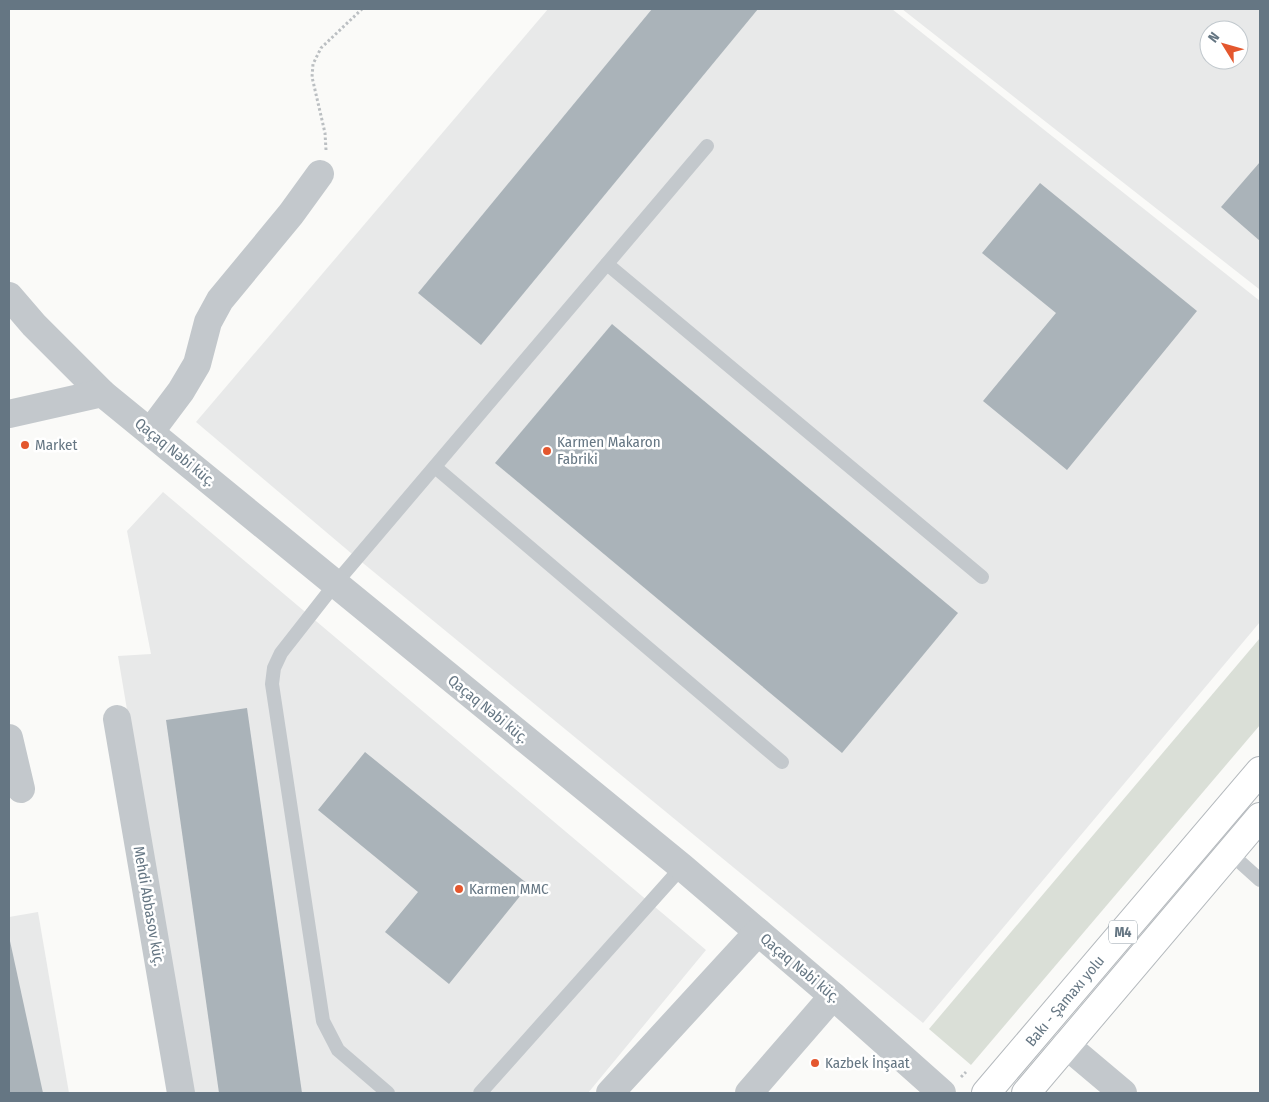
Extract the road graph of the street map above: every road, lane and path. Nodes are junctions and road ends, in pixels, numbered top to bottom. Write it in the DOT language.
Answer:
graph roads {
  1 [pos="362,9"];
  2 [pos="707,146"];
  3 [pos="320,174"];
  4 [pos="607,264"];
  5 [pos="9,296"];
  6 [pos="102,393"];
  7 [pos="9,414"];
  8 [pos="151,431"];
  9 [pos="435,467"];
  10 [pos="982,577"];
  11 [pos="335,584"];
  12 [pos="117,718"];
  13 [pos="9,738"];
  14 [pos="782,762"];
  15 [pos="1260,771"];
  16 [pos="20,789"];
  17 [pos="1260,818"];
  18 [pos="1230,854"];
  19 [pos="682,867"];
  20 [pos="1260,880"];
  21 [pos="758,932"];
  22 [pos="833,996"];
  23 [pos="1066,1045"];
  24 [pos="181,1093"];
  25 [pos="388,1093"];
  26 [pos="480,1093"];
  27 [pos="610,1093"];
  28 [pos="749,1093"];
  29 [pos="942,1093"];
  30 [pos="986,1093"];
  31 [pos="1026,1093"];
  32 [pos="1123,1093"];
  1 -- 3 [label="path"];
  2 -- 4 [label="lane"];
  3 -- 8 [label="street"];
  4 -- 9 [label="lane"];
  4 -- 10 [label="lane"];
  5 -- 6 [label="street, Qaçaq Nəbi küç."];
  6 -- 7 [label="street"];
  6 -- 8 [label="street, Qaçaq Nəbi küç."];
  8 -- 11 [label="street, Qaçaq Nəbi küç."];
  9 -- 11 [label="lane"];
  9 -- 14 [label="lane"];
  11 -- 19 [label="street, Qaçaq Nəbi küç."];
  11 -- 25 [label="lane"];
  12 -- 24 [label="street, Mehdi Abbasov küç."];
  13 -- 16 [label="street"];
  15 -- 30 [label="highway, Bakı - Şamaxı yolu / M4"];
  17 -- 18 [label="highway, Bakı - Şamaxı yolu / M4"];
  18 -- 20 [label="lane"];
  18 -- 23 [label="highway, Bakı - Şamaxı yolu / M4"];
  19 -- 21 [label="street, Qaçaq Nəbi küç."];
  19 -- 26 [label="lane"];
  21 -- 22 [label="street, Qaçaq Nəbi küç."];
  21 -- 27 [label="street"];
  22 -- 28 [label="street"];
  22 -- 29 [label="street, Qaçaq Nəbi küç."];
  23 -- 31 [label="highway, Bakı - Şamaxı yolu / M4"];
  23 -- 32 [label="street"];
}
